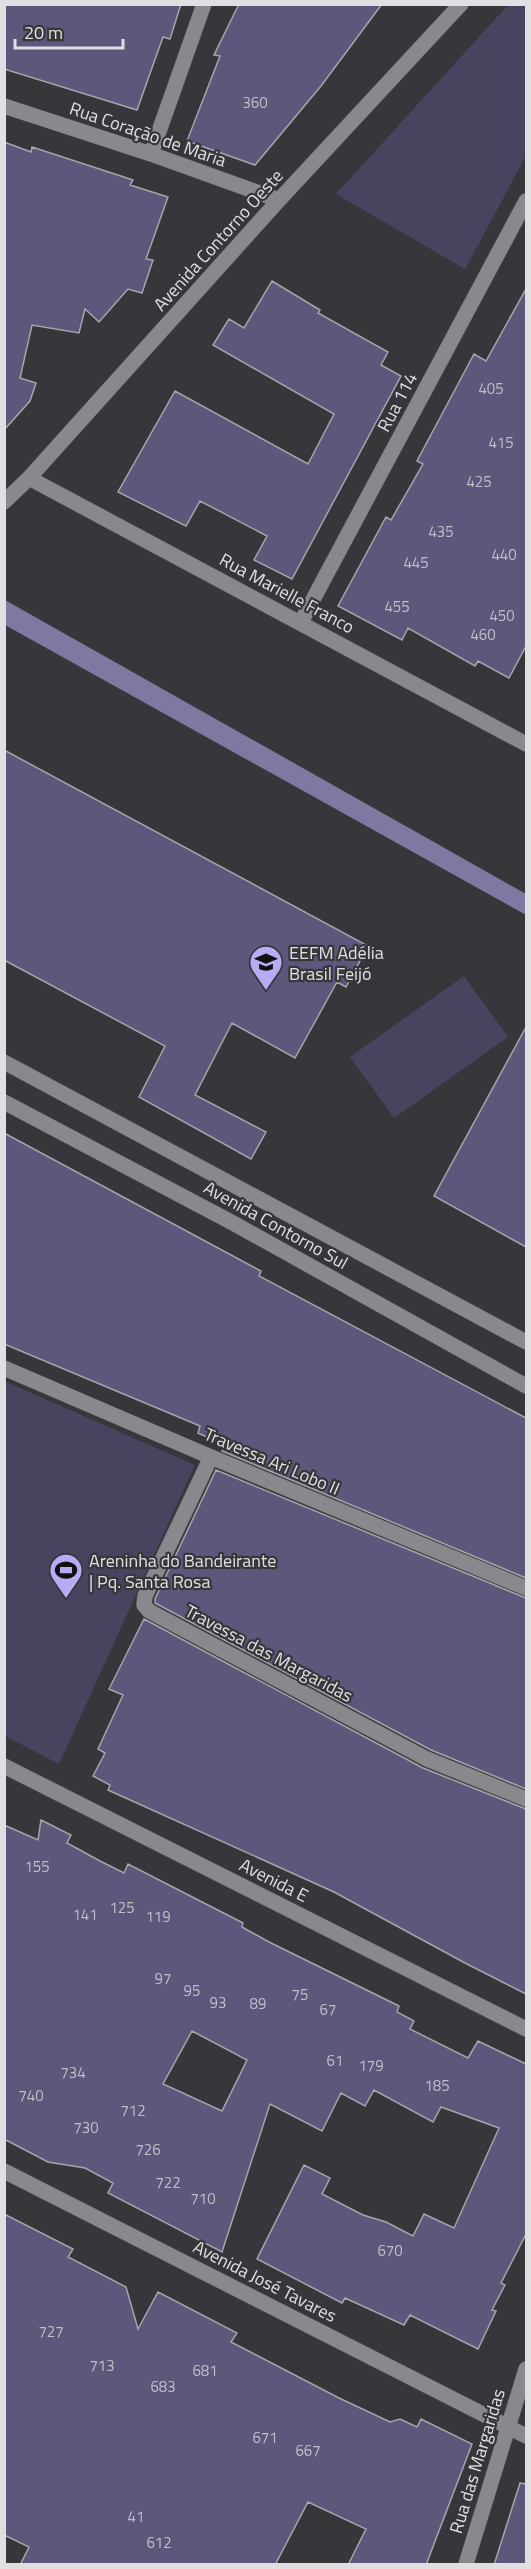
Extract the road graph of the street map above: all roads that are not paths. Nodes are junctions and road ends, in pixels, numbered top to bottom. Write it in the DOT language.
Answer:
graph roads {
  1 [pos="204,4"];
  2 [pos="460,4"];
  3 [pos="4,106"];
  4 [pos="152,154"];
  5 [pos="279,200"];
  6 [pos="526,201"];
  7 [pos="29,478"];
  8 [pos="4,502"];
  9 [pos="301,622"];
  10 [pos="526,742"];
  11 [pos="4,1062"];
  12 [pos="4,1102"];
  13 [pos="526,1342"];
  14 [pos="4,1368"];
  15 [pos="526,1386"];
  16 [pos="211,1457"];
  17 [pos="526,1588"];
  18 [pos="4,1766"];
  19 [pos="526,1799"];
  20 [pos="526,2029"];
  21 [pos="4,2171"];
  22 [pos="526,2369"];
  23 [pos="508,2427"];
  24 [pos="526,2436"];
  25 [pos="466,2565"];
  1 -- 4 [label="street"];
  2 -- 5 [label="street, Avenida Contorno Oeste"];
  3 -- 4 [label="street, Rua Coração de Maria"];
  4 -- 5 [label="street, Rua Coração de Maria"];
  5 -- 7 [label="street, Avenida Contorno Oeste"];
  6 -- 9 [label="street, Rua 114"];
  7 -- 8 [label="street, Avenida Contorno Oeste"];
  7 -- 9 [label="street, Rua Marielle Franco"];
  9 -- 10 [label="street, Rua Marielle Franco"];
  11 -- 13 [label="street, Avenida Contorno Sul"];
  12 -- 15 [label="street, Avenida Contorno Sul"];
  14 -- 16 [label="street, Travessa Ari Lobo II"];
  16 -- 17 [label="street, Travessa Ari Lobo II"];
  16 -- 19 [label="street, Travessa das Margaridas"];
  18 -- 20 [label="street, Avenida E"];
  21 -- 23 [label="street, Avenida José Tavares"];
  22 -- 23 [label="street, Rua das Margaridas"];
  23 -- 24 [label="street, Avenida José Tavares"];
  23 -- 25 [label="street, Rua das Margaridas"];
}
